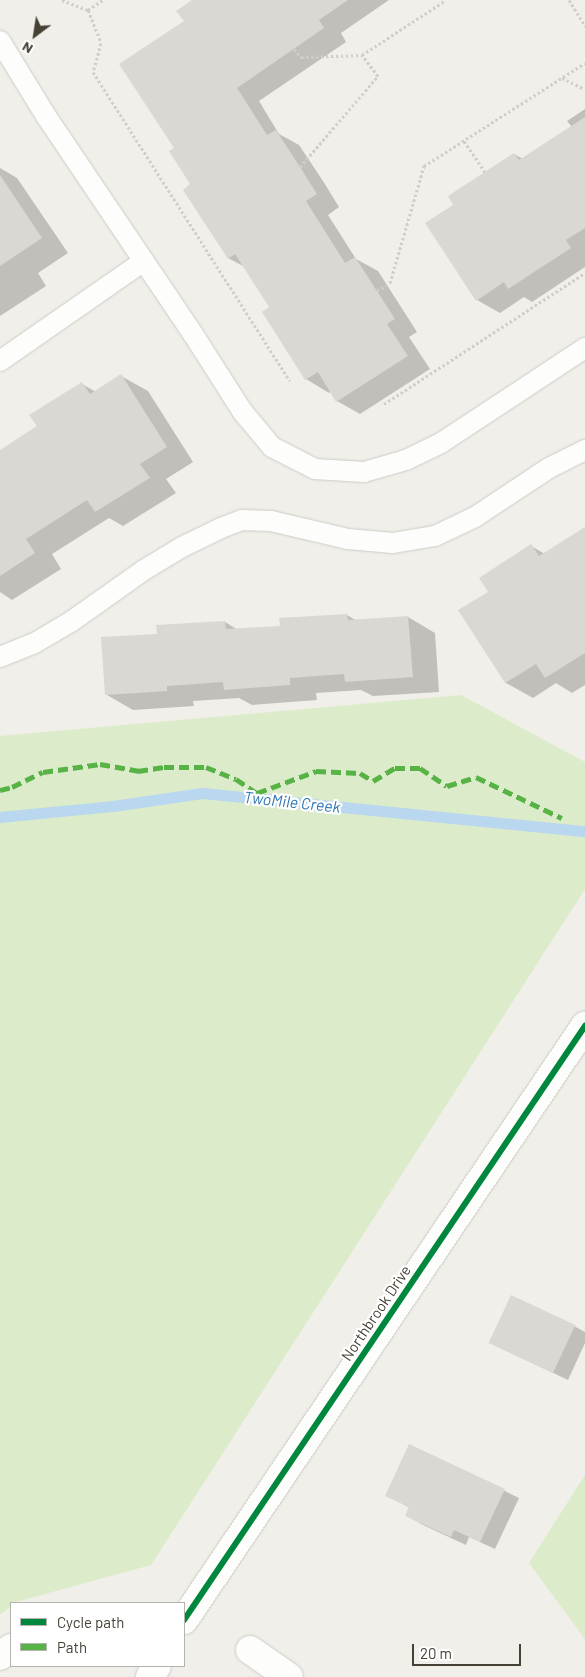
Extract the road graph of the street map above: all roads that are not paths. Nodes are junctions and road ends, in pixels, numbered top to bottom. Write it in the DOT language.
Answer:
graph roads {
  1 [pos="0,42"];
  2 [pos="144,261"];
  3 [pos="585,348"];
  4 [pos="0,361"];
  5 [pos="585,450"];
  6 [pos="0,657"];
  7 [pos="583,1032"];
  8 [pos="185,1616"];
  9 [pos="250,1650"];
  10 [pos="289,1677"];
  1 -- 2 [label="lane"];
  2 -- 3 [label="lane"];
  2 -- 4 [label="lane"];
  5 -- 6 [label="lane"];
  7 -- 8 [label="street, Northbrook Drive"];
  9 -- 10 [label="street"];
}
